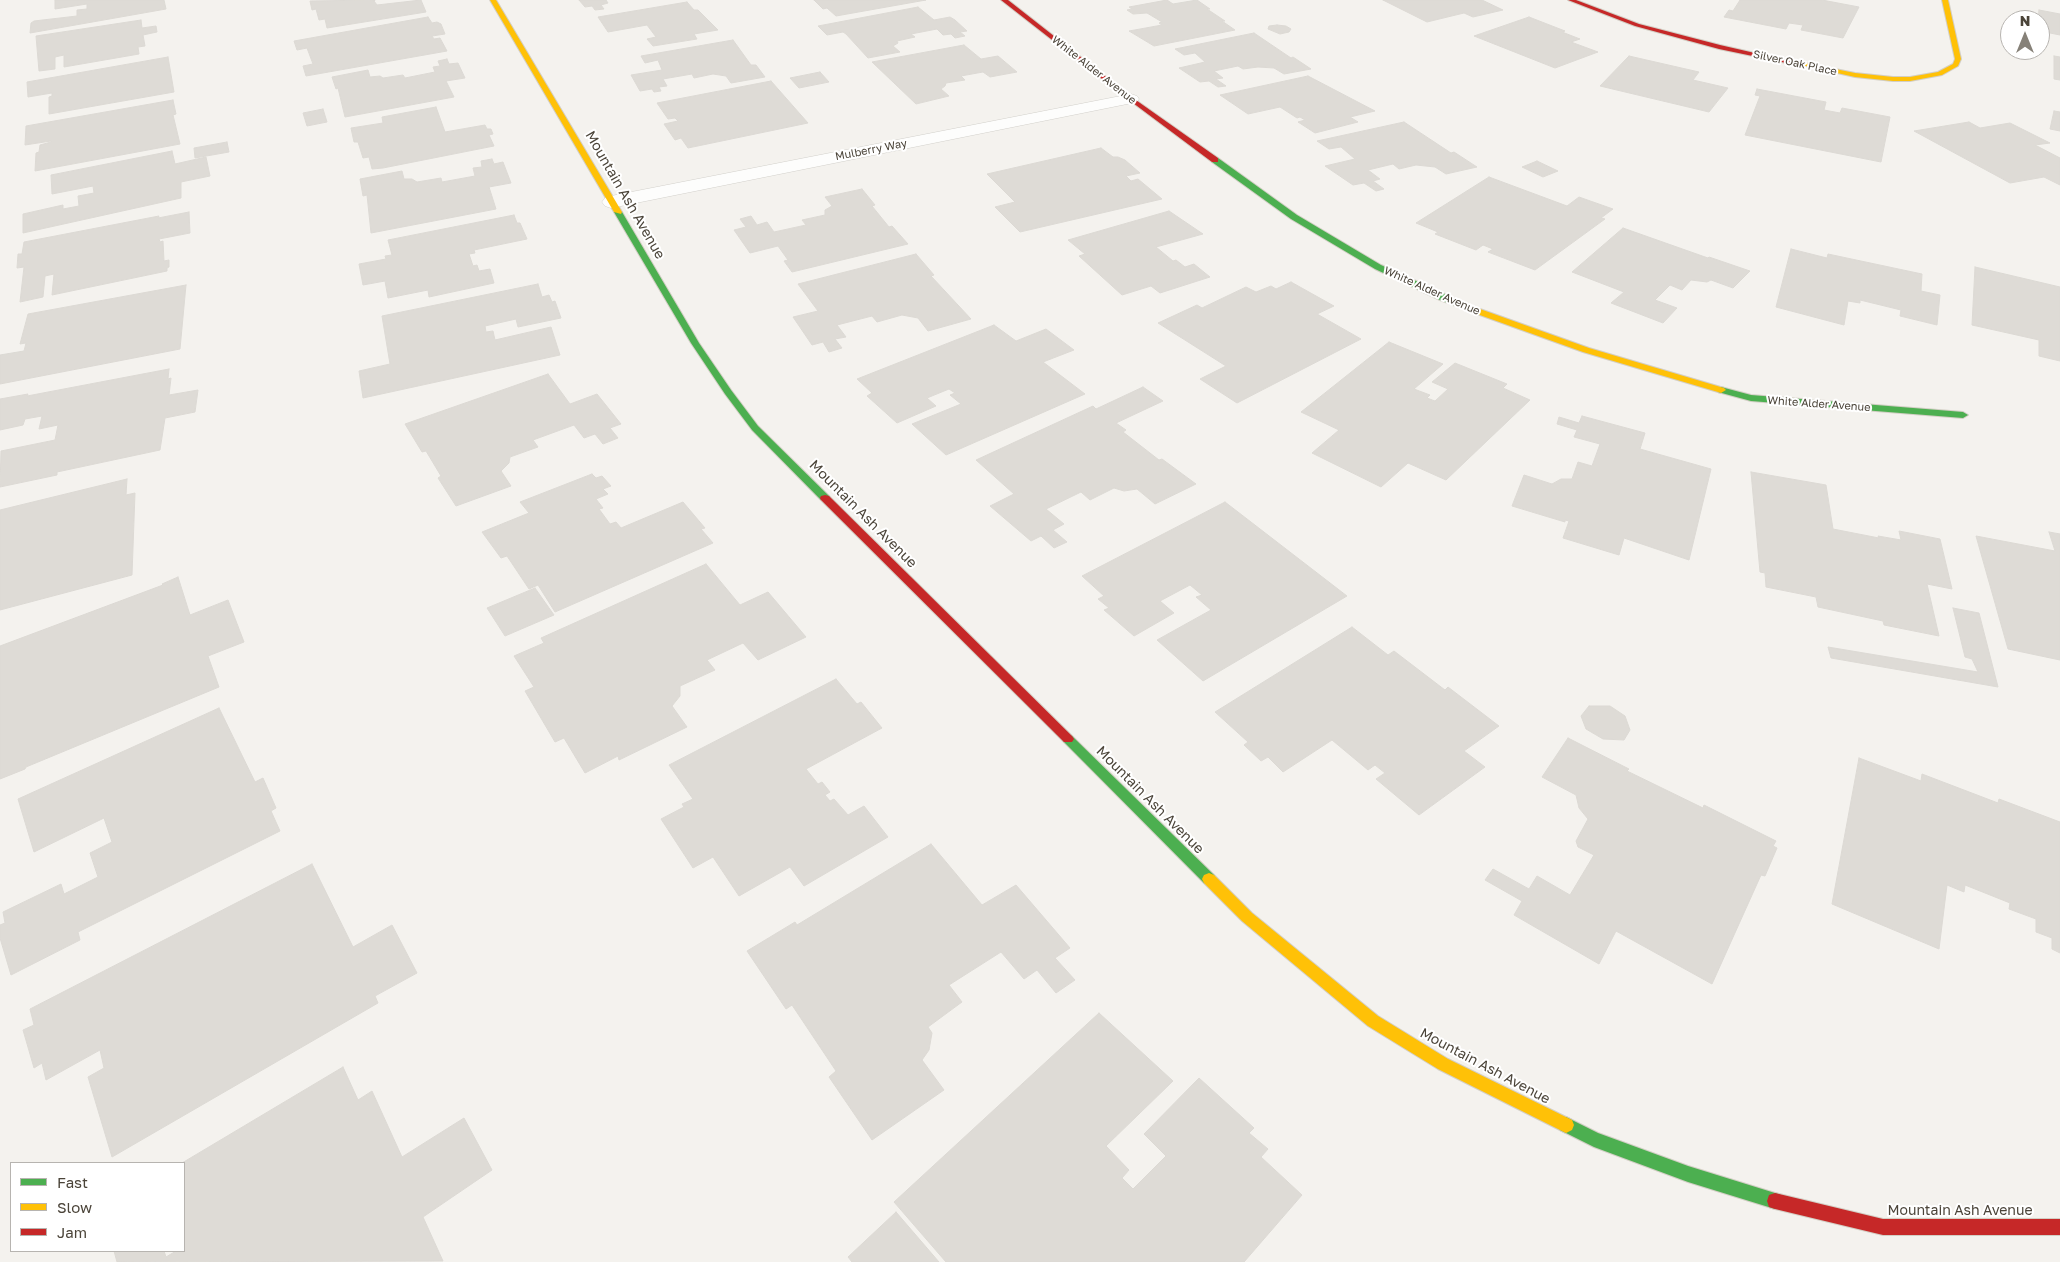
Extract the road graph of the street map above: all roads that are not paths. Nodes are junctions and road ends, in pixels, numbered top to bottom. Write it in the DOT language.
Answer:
graph roads {
  1 [pos="493,0"];
  2 [pos="1004,0"];
  3 [pos="1572,0"];
  4 [pos="1945,0"];
  5 [pos="1131,98"];
  6 [pos="611,202"];
  7 [pos="1963,415"];
  8 [pos="2060,1227"];
  1 -- 6 [label="street, Mountain Ash Avenue"];
  2 -- 5 [label="street, White Alder Avenue"];
  3 -- 4 [label="street, Silver Oak Place"];
  5 -- 6 [label="street, Mulberry Way"];
  5 -- 7 [label="street, White Alder Avenue"];
  6 -- 8 [label="street, Mountain Ash Avenue"];
}
